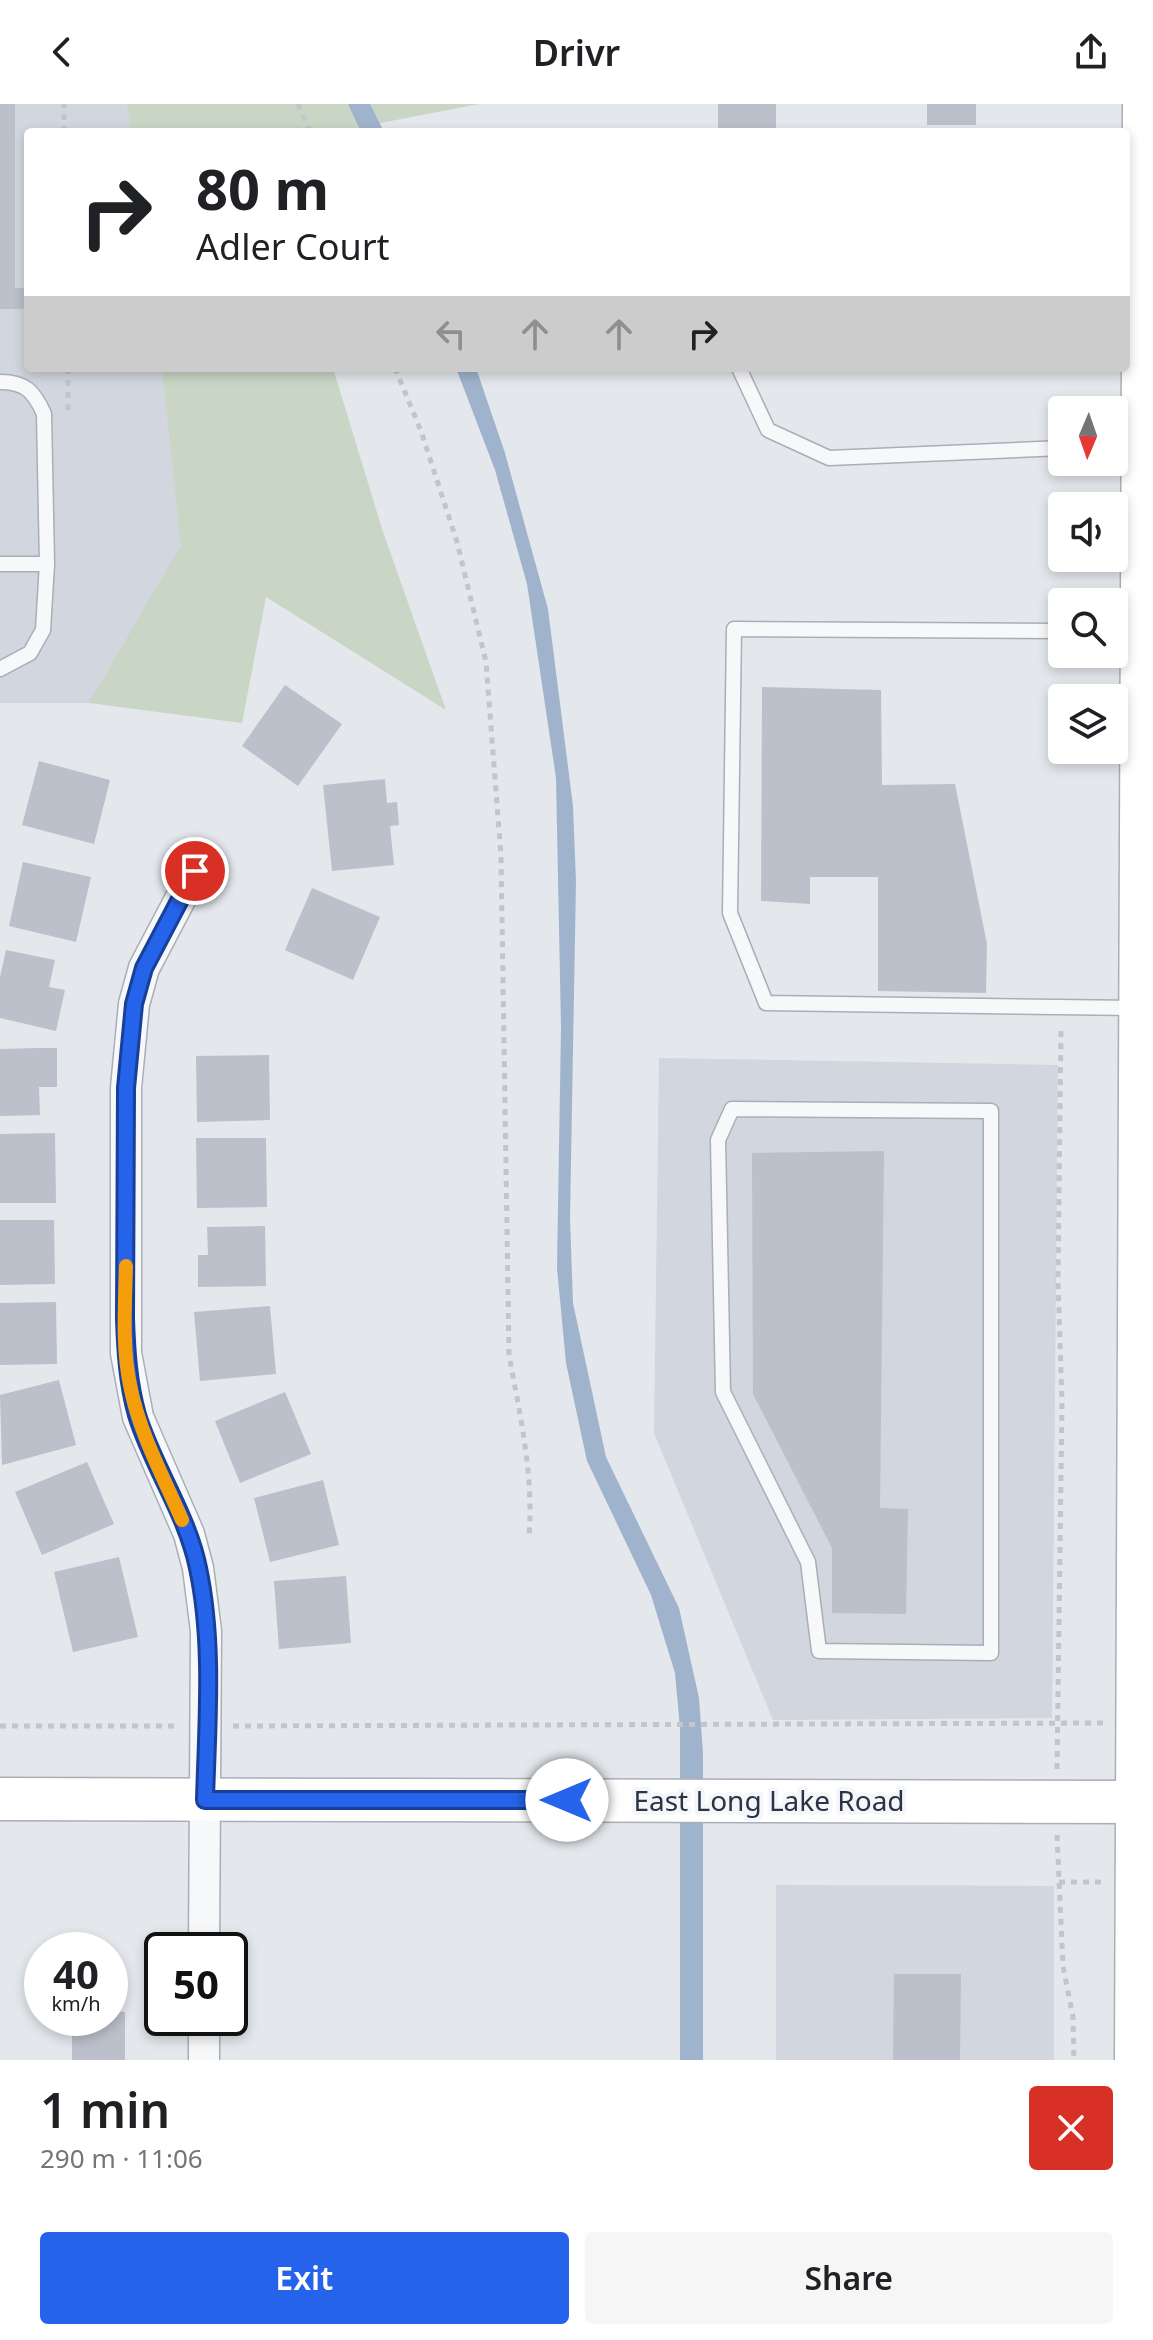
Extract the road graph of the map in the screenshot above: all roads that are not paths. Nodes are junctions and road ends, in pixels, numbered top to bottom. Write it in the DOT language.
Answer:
graph roads {
  1 [pos="1144,104"];
  2 [pos="1142,187"];
  3 [pos="741,372"];
  4 [pos="0,382"];
  5 [pos="1048,449"];
  6 [pos="1148,507"];
  7 [pos="0,564"];
  8 [pos="47,564"];
  9 [pos="1048,631"];
  10 [pos="0,669"];
  11 [pos="195,871"];
  12 [pos="1140,1008"];
  13 [pos="1146,1423"];
  14 [pos="819,1651"];
  15 [pos="0,1799"];
  16 [pos="205,1800"];
  17 [pos="1144,1802"];
  18 [pos="204,1932"];
  19 [pos="204,2036"];
  20 [pos="204,2060"];
  21 [pos="1136,2060"];
  1 -- 2 [label="main road"];
  2 -- 6 [label="main road"];
  3 -- 5 [label="lane"];
  4 -- 8 [label="lane"];
  6 -- 12 [label="main road"];
  7 -- 8 [label="lane"];
  8 -- 10 [label="lane"];
  9 -- 12 [label="lane"];
  11 -- 16 [label="street"];
  12 -- 13 [label="main road"];
  13 -- 17 [label="main road"];
  14 -- 14 [label="lane"];
  15 -- 16 [label="main road, East Long Lake Road"];
  16 -- 17 [label="main road, East Long Lake Road"];
  16 -- 18 [label="street"];
  17 -- 21 [label="main road"];
  19 -- 20 [label="street"];
}
